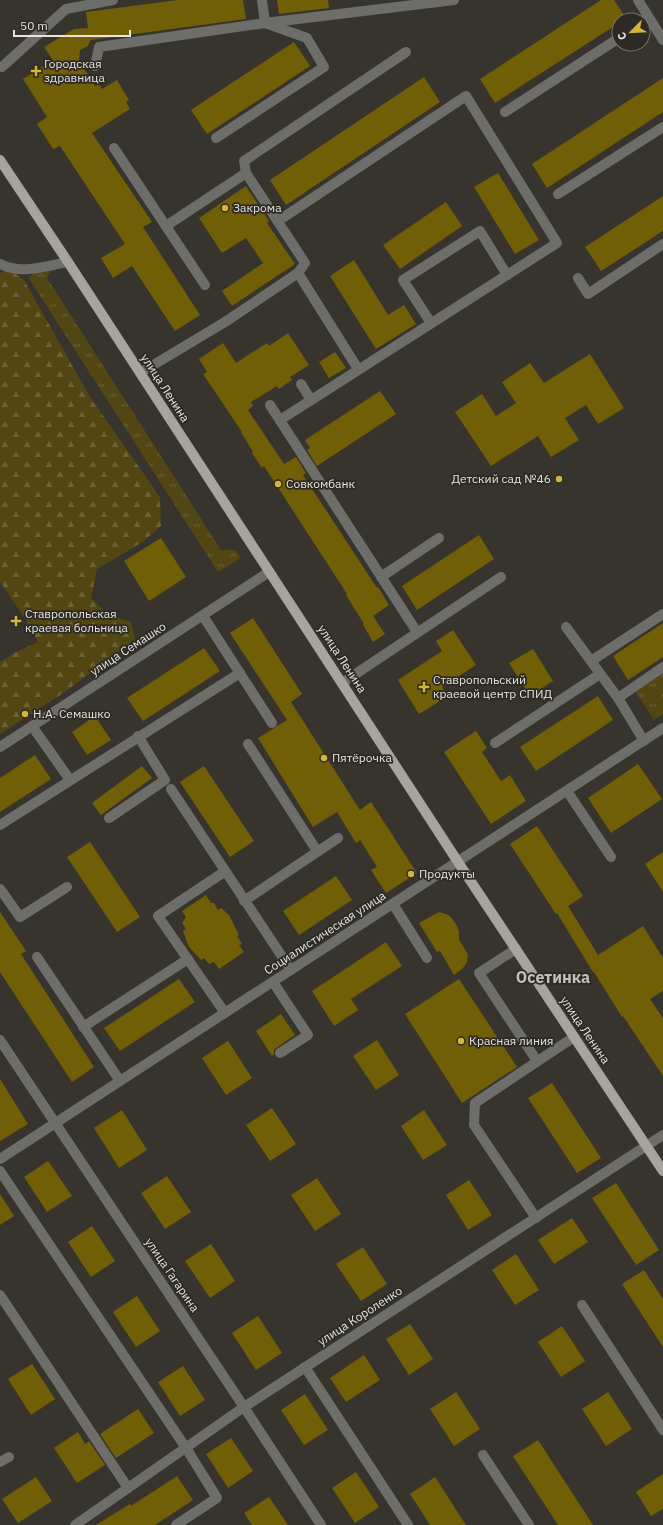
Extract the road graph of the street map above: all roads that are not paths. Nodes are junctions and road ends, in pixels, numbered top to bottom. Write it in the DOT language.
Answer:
graph roads {
  1 [pos="113,0"];
  2 [pos="262,0"];
  3 [pos="454,0"];
  4 [pos="638,0"];
  5 [pos="64,5"];
  6 [pos="643,12"];
  7 [pos="265,23"];
  8 [pos="651,26"];
  9 [pos="663,40"];
  10 [pos="611,43"];
  11 [pos="406,52"];
  12 [pos="95,66"];
  13 [pos="2,67"];
  14 [pos="505,112"];
  15 [pos="663,127"];
  16 [pos="216,138"];
  17 [pos="114,148"];
  18 [pos="0,160"];
  19 [pos="246,173"];
  20 [pos="558,194"];
  21 [pos="278,221"];
  22 [pos="166,226"];
  23 [pos="663,244"];
  24 [pos="68,262"];
  25 [pos="0,264"];
  26 [pos="298,273"];
  27 [pos="507,275"];
  28 [pos="578,278"];
  29 [pos="204,285"];
  30 [pos="431,323"];
  31 [pos="358,368"];
  32 [pos="140,373"];
  33 [pos="301,384"];
  34 [pos="311,400"];
  35 [pos="270,405"];
  36 [pos="280,420"];
  37 [pos="439,538"];
  38 [pos="269,572"];
  39 [pos="381,577"];
  40 [pos="501,577"];
  41 [pos="663,614"];
  42 [pos="203,616"];
  43 [pos="566,627"];
  44 [pos="417,632"];
  45 [pos="591,661"];
  46 [pos="663,667"];
  47 [pos="240,673"];
  48 [pos="600,674"];
  49 [pos="342,683"];
  50 [pos="618,698"];
  51 [pos="272,723"];
  52 [pos="32,726"];
  53 [pos="663,728"];
  54 [pos="138,736"];
  55 [pos="644,740"];
  56 [pos="495,743"];
  57 [pos="248,744"];
  58 [pos="0,747"];
  59 [pos="70,780"];
  60 [pos="171,789"];
  61 [pos="567,791"];
  62 [pos="109,818"];
  63 [pos="0,825"];
  64 [pos="338,838"];
  65 [pos="317,851"];
  66 [pos="611,857"];
  67 [pos="458,862"];
  68 [pos="224,872"];
  69 [pos="67,887"];
  70 [pos="0,889"];
  71 [pos="244,901"];
  72 [pos="393,904"];
  73 [pos="516,949"];
  74 [pos="36,957"];
  75 [pos="427,958"];
  76 [pos="188,959"];
  77 [pos="291,970"];
  78 [pos="273,982"];
  79 [pos="225,1013"];
  80 [pos="83,1027"];
  81 [pos="574,1037"];
  82 [pos="1,1045"];
  83 [pos="280,1053"];
  84 [pos="537,1061"];
  85 [pos="120,1081"];
  86 [pos="56,1122"];
  87 [pos="663,1135"];
  88 [pos="646,1146"];
  89 [pos="0,1159"];
  90 [pos="0,1171"];
  91 [pos="663,1171"];
  92 [pos="536,1218"];
  93 [pos="0,1295"];
  94 [pos="582,1305"];
  95 [pos="305,1367"];
  96 [pos="244,1407"];
  97 [pos="663,1430"];
  98 [pos="186,1448"];
  99 [pos="483,1455"];
  100 [pos="128,1488"];
  101 [pos="76,1525"];
  102 [pos="176,1525"];
  103 [pos="321,1525"];
  104 [pos="408,1525"];
  105 [pos="529,1525"];
  1 -- 5 [label="street"];
  2 -- 7 [label="street"];
  3 -- 7 [label="street"];
  4 -- 6 [label="street"];
  5 -- 13 [label="street"];
  7 -- 12 [label="street"];
  7 -- 16 [label="street"];
  8 -- 9 [label="street"];
  10 -- 14 [label="street"];
  11 -- 19 [label="street"];
  15 -- 20 [label="street"];
  17 -- 22 [label="street"];
  18 -- 24 [label="main road, улица Ленина"];
  19 -- 21 [label="street"];
  19 -- 22 [label="street"];
  21 -- 26 [label="street"];
  21 -- 27 [label="street"];
  22 -- 29 [label="street"];
  23 -- 28 [label="street"];
  24 -- 25 [label="street"];
  24 -- 32 [label="main road, улица Ленина"];
  26 -- 31 [label="street"];
  26 -- 32 [label="street"];
  27 -- 30 [label="street"];
  27 -- 30 [label="street"];
  30 -- 31 [label="street"];
  31 -- 34 [label="street"];
  32 -- 38 [label="main road, улица Ленина"];
  33 -- 34 [label="street"];
  34 -- 36 [label="street"];
  35 -- 36 [label="street"];
  36 -- 39 [label="street"];
  37 -- 39 [label="street"];
  38 -- 42 [label="street, улица Семашко"];
  38 -- 49 [label="main road, улица Ленина"];
  39 -- 44 [label="street"];
  40 -- 44 [label="street"];
  41 -- 45 [label="street"];
  42 -- 47 [label="street"];
  42 -- 52 [label="street, улица Семашко"];
  43 -- 45 [label="street"];
  44 -- 49 [label="street"];
  45 -- 48 [label="street"];
  46 -- 50 [label="street"];
  47 -- 51 [label="street"];
  47 -- 54 [label="street"];
  48 -- 50 [label="street"];
  48 -- 56 [label="street"];
  49 -- 67 [label="main road, улица Ленина"];
  50 -- 55 [label="street"];
  52 -- 58 [label="street, улица Семашко"];
  52 -- 59 [label="street"];
  53 -- 55 [label="street, Социалистическая улица"];
  54 -- 59 [label="street"];
  54 -- 62 [label="street"];
  55 -- 61 [label="street, Социалистическая улица"];
  57 -- 65 [label="street"];
  59 -- 63 [label="street"];
  60 -- 68 [label="street"];
  61 -- 66 [label="street"];
  61 -- 67 [label="street, Социалистическая улица"];
  64 -- 65 [label="street"];
  65 -- 71 [label="street"];
  67 -- 72 [label="street, Социалистическая улица"];
  67 -- 73 [label="main road, улица Ленина"];
  68 -- 71 [label="street"];
  68 -- 76 [label="street"];
  69 -- 70 [label="street"];
  71 -- 77 [label="street"];
  72 -- 75 [label="street"];
  72 -- 77 [label="street, Социалистическая улица"];
  73 -- 81 [label="main road, улица Ленина"];
  73 -- 84 [label="street"];
  74 -- 80 [label="street"];
  76 -- 79 [label="street"];
  76 -- 80 [label="street"];
  77 -- 78 [label="street, Социалистическая улица"];
  78 -- 79 [label="street, Социалистическая улица"];
  78 -- 83 [label="street"];
  79 -- 85 [label="street, Социалистическая улица"];
  80 -- 85 [label="street"];
  81 -- 84 [label="street"];
  81 -- 88 [label="main road, улица Ленина"];
  82 -- 86 [label="street, улица Гагарина"];
  84 -- 92 [label="street"];
  85 -- 86 [label="street, Социалистическая улица"];
  86 -- 89 [label="street, Социалистическая улица"];
  86 -- 96 [label="street, улица Гагарина"];
  87 -- 88 [label="street, улица Короленко"];
  88 -- 91 [label="main road, улица Ленина"];
  88 -- 92 [label="street, улица Короленко"];
  90 -- 98 [label="street"];
  92 -- 95 [label="street, улица Короленко"];
  93 -- 100 [label="street"];
  94 -- 97 [label="street"];
  95 -- 96 [label="street, улица Короленко"];
  95 -- 104 [label="street"];
  96 -- 98 [label="street, улица Короленко"];
  96 -- 103 [label="street, улица Гагарина"];
  98 -- 100 [label="street, улица Короленко"];
  98 -- 102 [label="street"];
  99 -- 105 [label="street"];
  100 -- 101 [label="street, улица Короленко"];
}
